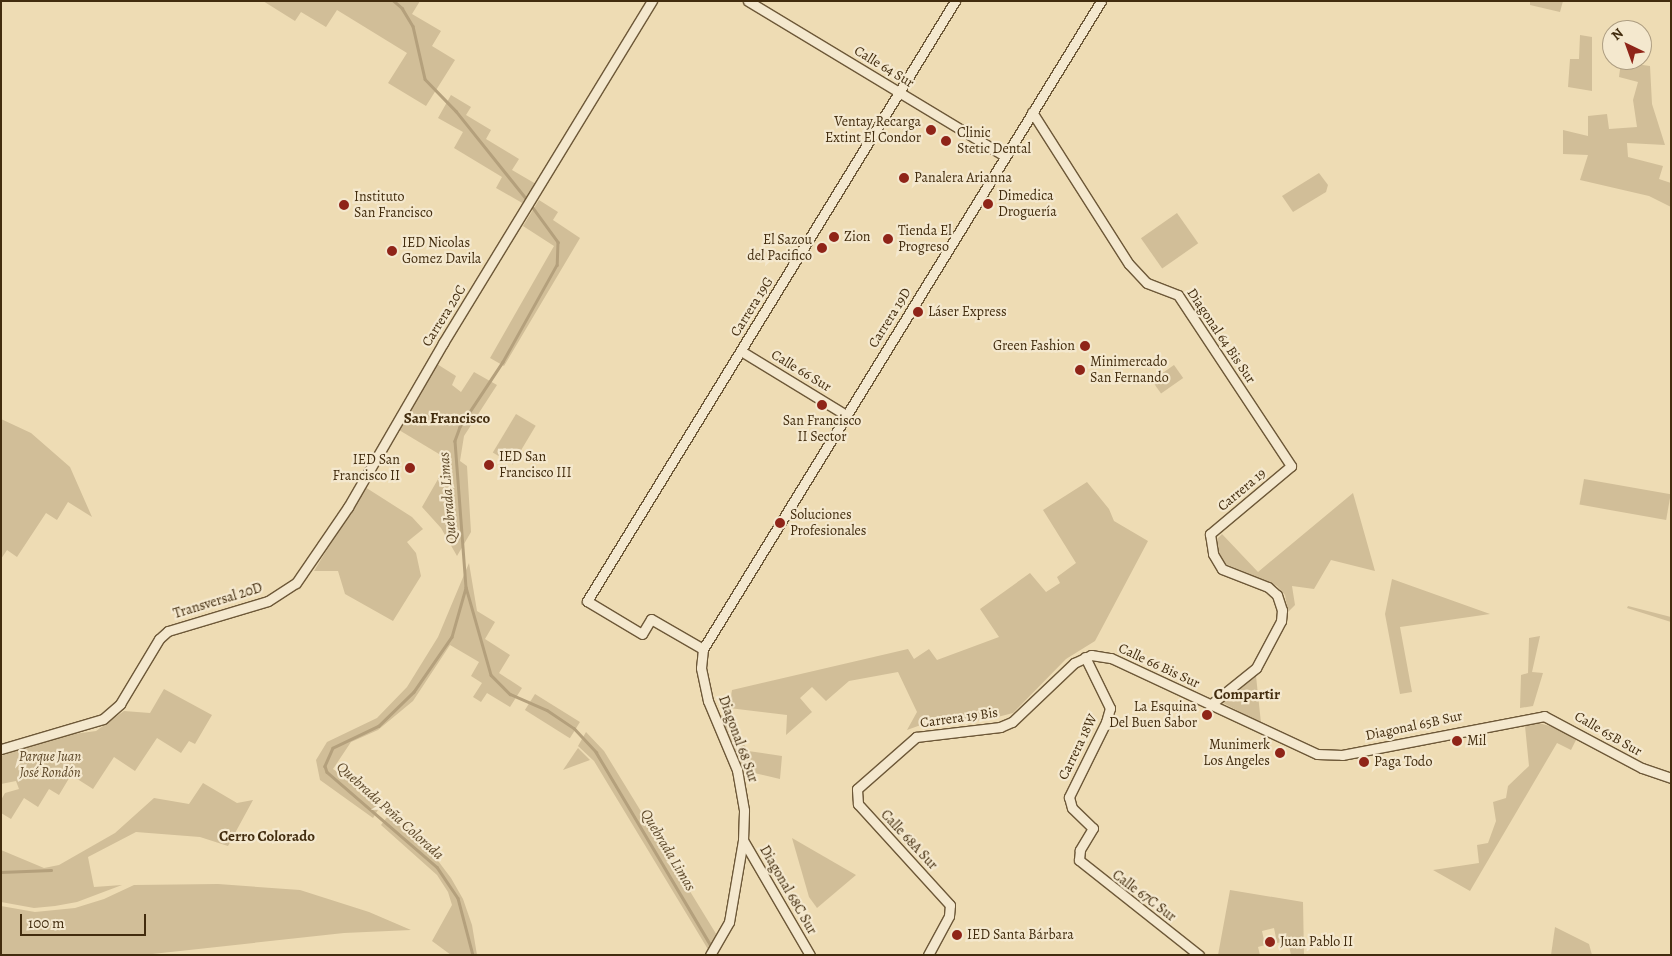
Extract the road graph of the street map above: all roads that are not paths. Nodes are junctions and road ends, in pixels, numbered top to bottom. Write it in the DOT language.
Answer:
graph roads {
  1 [pos="652,1"];
  2 [pos="748,1"];
  3 [pos="955,1"];
  4 [pos="1101,1"];
  5 [pos="900,93"];
  6 [pos="1032,112"];
  7 [pos="1005,156"];
  8 [pos="742,351"];
  9 [pos="846,415"];
  10 [pos="1291,466"];
  11 [pos="286,591"];
  12 [pos="703,649"];
  13 [pos="1085,657"];
  14 [pos="1210,705"];
  15 [pos="1533,716"];
  16 [pos="1,749"];
  17 [pos="1301,749"];
  18 [pos="1671,778"];
  19 [pos="858,786"];
  20 [pos="743,840"];
  21 [pos="1078,855"];
  22 [pos="710,955"];
  23 [pos="810,955"];
  24 [pos="928,955"];
  25 [pos="1199,955"];
  1 -- 11 [label="street, Carrera 20C"];
  2 -- 5 [label="street, Calle 64 Sur"];
  3 -- 5 [label="street, Carrera 19G"];
  4 -- 6 [label="street, Carrera 19D"];
  5 -- 7 [label="street, Calle 64 Sur"];
  5 -- 8 [label="street, Carrera 19G"];
  6 -- 7 [label="street, Carrera 19D"];
  6 -- 10 [label="street, Diagonal 64 Bis Sur"];
  7 -- 9 [label="street, Carrera 19D"];
  8 -- 9 [label="street, Calle 66 Sur"];
  8 -- 12 [label="street, Carrera 19G"];
  9 -- 12 [label="street, Carrera 19D"];
  10 -- 14 [label="street, Carrera 19"];
  11 -- 16 [label="street, Transversal 20D"];
  12 -- 20 [label="street, Diagonal 68 Sur"];
  13 -- 14 [label="street, Calle 66 Bis Sur"];
  13 -- 19 [label="street, Carrera 19 Bis"];
  13 -- 21 [label="street, Carrera 18W"];
  14 -- 17 [label="street, Calle 66 Bis Sur"];
  15 -- 17 [label="street, Diagonal 65B Sur"];
  15 -- 18 [label="street, Calle 65B Sur"];
  19 -- 24 [label="street, Calle 68A Sur"];
  20 -- 22 [label="street, Diagonal 68 Sur"];
  20 -- 23 [label="street, Diagonal 68C Sur"];
  21 -- 25 [label="street, Calle 67C Sur"];
}
